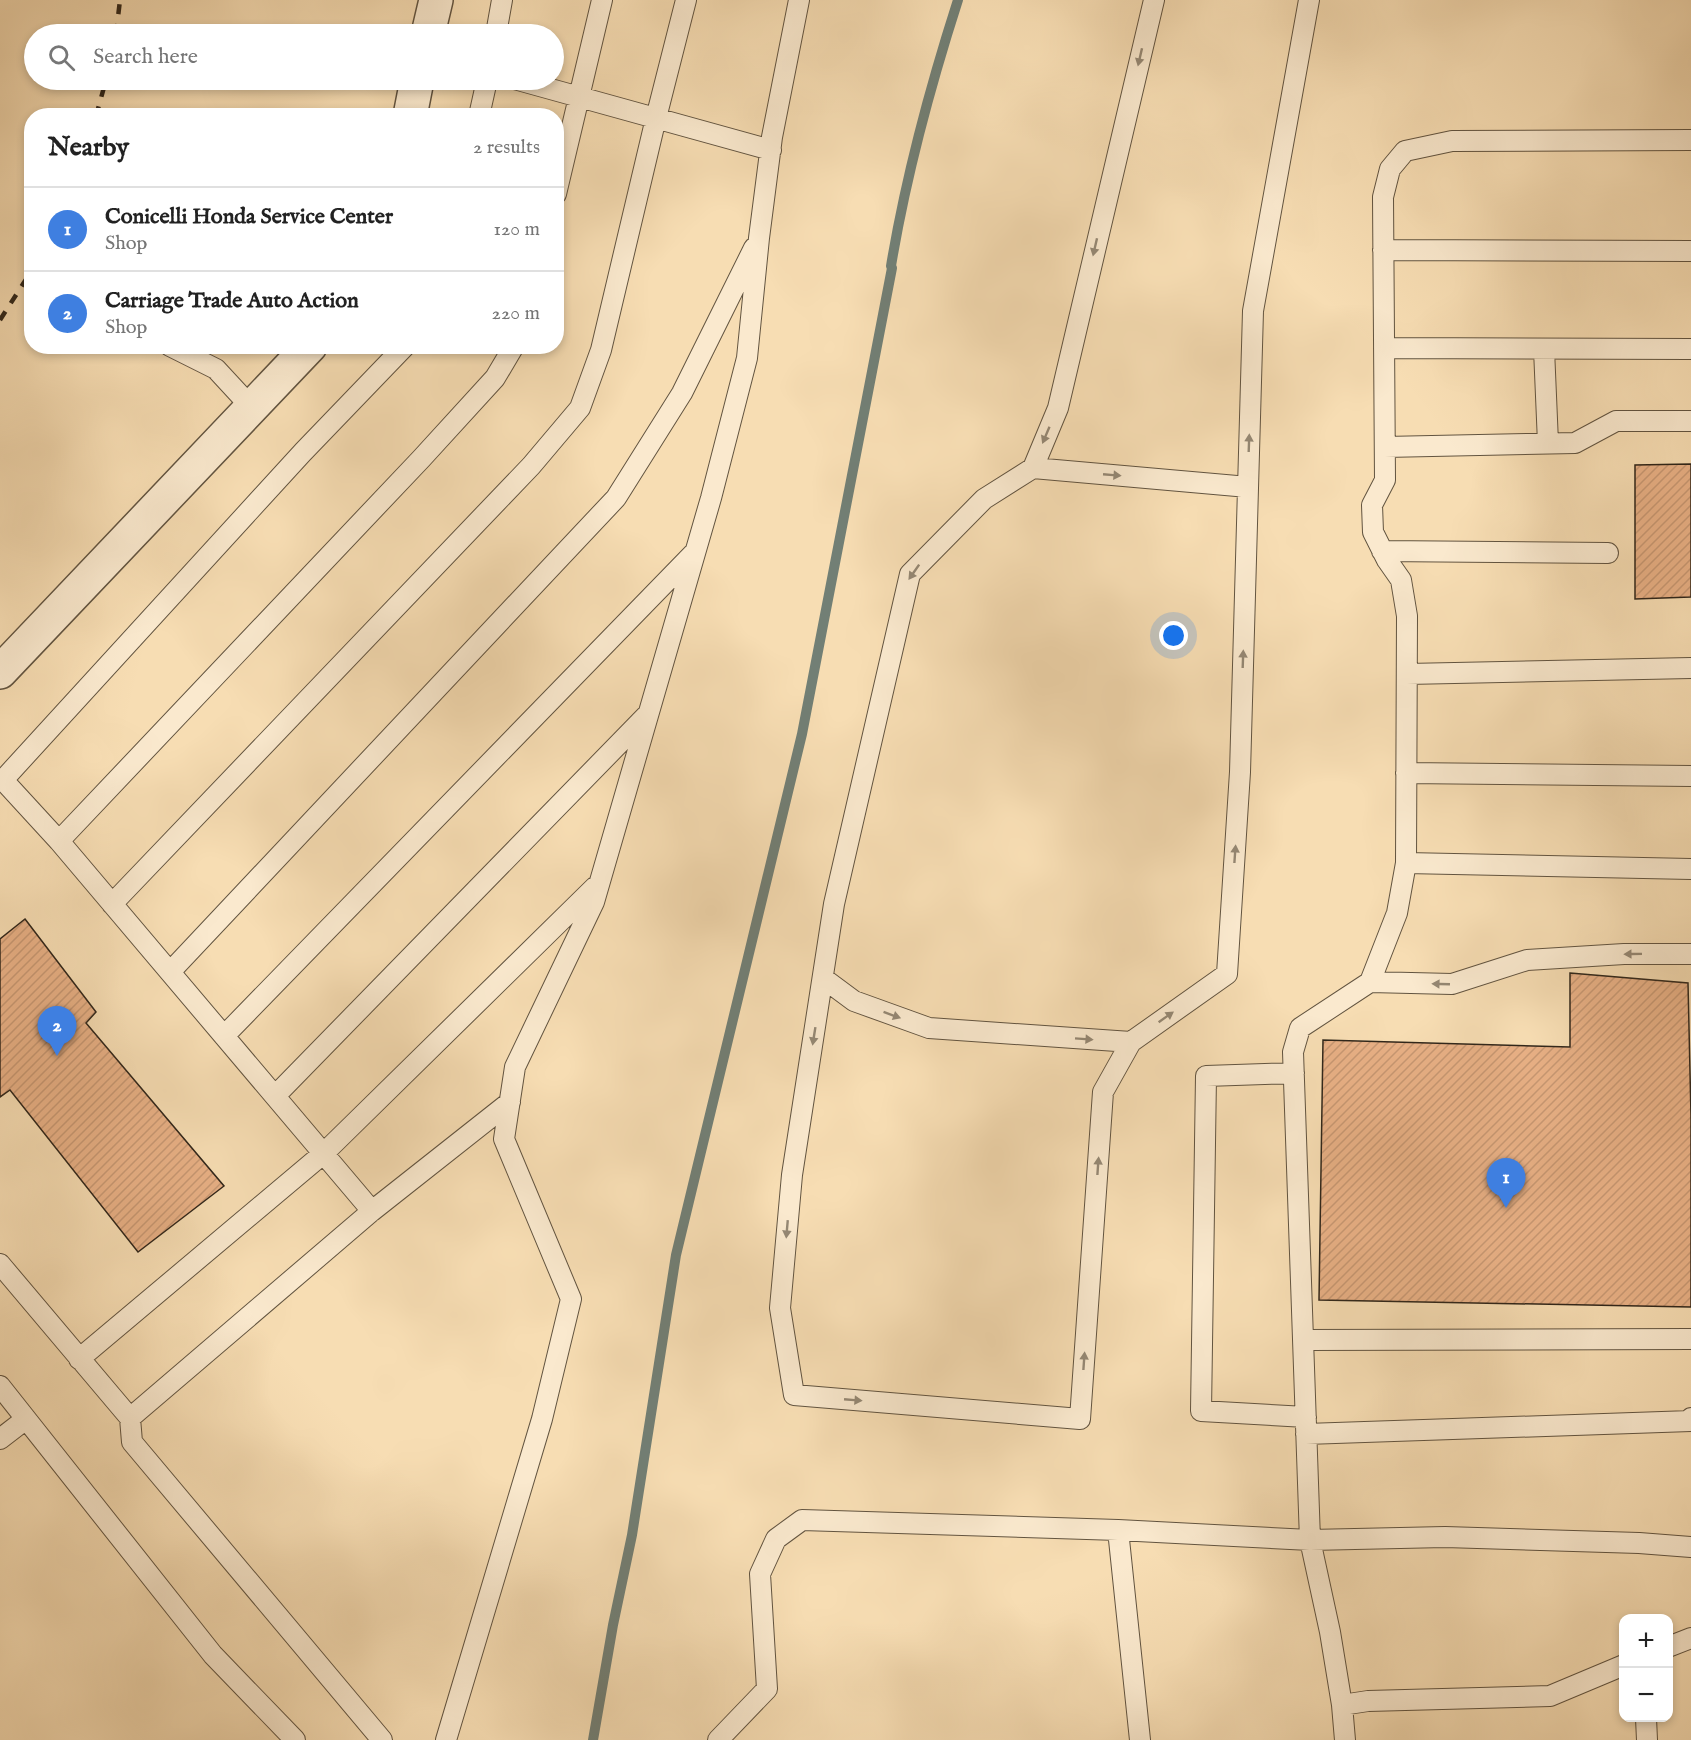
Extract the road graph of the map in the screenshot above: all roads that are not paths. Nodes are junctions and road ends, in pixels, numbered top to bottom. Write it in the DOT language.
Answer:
graph roads {
  1 [pos="436,0"];
  2 [pos="502,0"];
  3 [pos="602,0"];
  4 [pos="686,0"];
  5 [pos="799,0"];
  6 [pos="1154,0"];
  7 [pos="1309,0"];
  8 [pos="430,24"];
  9 [pos="498,24"];
  10 [pos="415,90"];
  11 [pos="485,90"];
  12 [pos="557,90"];
  13 [pos="580,96"];
  14 [pos="412,108"];
  15 [pos="481,108"];
  16 [pos="656,118"];
  17 [pos="1691,140"];
  18 [pos="771,150"];
  19 [pos="564,161"];
  20 [pos="759,238"];
  21 [pos="1383,250"];
  22 [pos="1691,250"];
  23 [pos="1384,348"];
  24 [pos="1544,349"];
  25 [pos="1691,350"];
  26 [pos="186,354"];
  27 [pos="303,354"];
  28 [pos="397,354"];
  29 [pos="509,354"];
  30 [pos="252,408"];
  31 [pos="1691,421"];
  32 [pos="1548,443"];
  33 [pos="1385,447"];
  34 [pos="1033,468"];
  35 [pos="1248,487"];
  36 [pos="1382,551"];
  37 [pos="695,552"];
  38 [pos="1608,553"];
  39 [pos="1691,668"];
  40 [pos="0,672"];
  41 [pos="1407,674"];
  42 [pos="648,713"];
  43 [pos="1406,773"];
  44 [pos="1691,776"];
  45 [pos="59,841"];
  46 [pos="1406,863"];
  47 [pos="1691,869"];
  48 [pos="599,883"];
  49 [pos="112,904"];
  50 [pos="1691,954"];
  51 [pos="170,972"];
  52 [pos="823,978"];
  53 [pos="1370,981"];
  54 [pos="224,1036"];
  55 [pos="1131,1042"];
  56 [pos="1294,1073"];
  57 [pos="275,1096"];
  58 [pos="510,1102"];
  59 [pos="324,1153"];
  60 [pos="372,1210"];
  61 [pos="0,1264"];
  62 [pos="1691,1339"];
  63 [pos="1303,1340"];
  64 [pos="80,1359"];
  65 [pos="0,1386"];
  66 [pos="130,1418"];
  67 [pos="1691,1418"];
  68 [pos="26,1419"];
  69 [pos="1306,1426"];
  70 [pos="0,1439"];
  71 [pos="1118,1530"];
  72 [pos="1310,1540"];
  73 [pos="1691,1547"];
  74 [pos="1691,1638"];
  75 [pos="1673,1645"];
  76 [pos="1619,1667"];
  77 [pos="1342,1705"];
  78 [pos="1646,1722"];
  79 [pos="295,1740"];
  80 [pos="382,1740"];
  81 [pos="446,1740"];
  82 [pos="718,1740"];
  83 [pos="1140,1740"];
  84 [pos="1345,1740"];
  85 [pos="1647,1740"];
  1 -- 8 [label="street"];
  2 -- 9 [label="lane"];
  3 -- 13 [label="lane"];
  4 -- 16 [label="lane"];
  5 -- 18 [label="lane"];
  6 -- 34 [label="lane, one-way"];
  35 -- 7 [label="lane, one-way"];
  10 -- 14 [label="street"];
  11 -- 15 [label="lane"];
  12 -- 13 [label="lane"];
  13 -- 16 [label="lane"];
  13 -- 19 [label="lane"];
  16 -- 18 [label="lane"];
  16 -- 49 [label="lane"];
  17 -- 21 [label="lane"];
  18 -- 20 [label="lane"];
  20 -- 37 [label="lane"];
  20 -- 51 [label="lane"];
  21 -- 22 [label="lane"];
  21 -- 23 [label="lane"];
  23 -- 24 [label="lane"];
  23 -- 33 [label="lane"];
  24 -- 25 [label="lane"];
  24 -- 32 [label="lane"];
  26 -- 30 [label="lane"];
  27 -- 30 [label="street"];
  28 -- 45 [label="lane"];
  29 -- 45 [label="lane"];
  30 -- 40 [label="street"];
  31 -- 32 [label="lane"];
  32 -- 33 [label="lane"];
  33 -- 36 [label="lane"];
  34 -- 35 [label="lane, one-way"];
  34 -- 52 [label="lane, one-way"];
  55 -- 35 [label="lane, one-way"];
  36 -- 38 [label="lane"];
  36 -- 41 [label="lane"];
  37 -- 42 [label="lane"];
  37 -- 54 [label="lane"];
  39 -- 41 [label="lane"];
  41 -- 43 [label="lane"];
  42 -- 48 [label="lane"];
  42 -- 57 [label="lane"];
  43 -- 44 [label="lane"];
  43 -- 46 [label="lane"];
  45 -- 49 [label="lane"];
  46 -- 47 [label="lane"];
  46 -- 53 [label="lane"];
  48 -- 58 [label="lane"];
  48 -- 59 [label="lane"];
  49 -- 51 [label="lane"];
  50 -- 53 [label="lane, one-way"];
  51 -- 54 [label="lane"];
  52 -- 55 [label="lane, one-way"];
  52 -- 55 [label="lane, one-way"];
  53 -- 56 [label="lane"];
  54 -- 57 [label="lane"];
  56 -- 63 [label="lane"];
  56 -- 69 [label="lane"];
  57 -- 59 [label="lane"];
  58 -- 60 [label="lane"];
  58 -- 81 [label="lane"];
  59 -- 60 [label="lane"];
  59 -- 64 [label="lane"];
  60 -- 66 [label="lane"];
  61 -- 64 [label="lane"];
  62 -- 63 [label="lane"];
  63 -- 69 [label="lane"];
  64 -- 66 [label="lane"];
  65 -- 68 [label="lane"];
  66 -- 80 [label="lane"];
  67 -- 69 [label="lane"];
  68 -- 70 [label="lane"];
  68 -- 79 [label="lane"];
  69 -- 72 [label="lane"];
  71 -- 72 [label="lane"];
  71 -- 82 [label="lane"];
  71 -- 83 [label="lane"];
  72 -- 73 [label="lane"];
  72 -- 77 [label="lane"];
  74 -- 75 [label="lane"];
  76 -- 77 [label="lane"];
  77 -- 84 [label="lane"];
  78 -- 85 [label="lane"];
}
